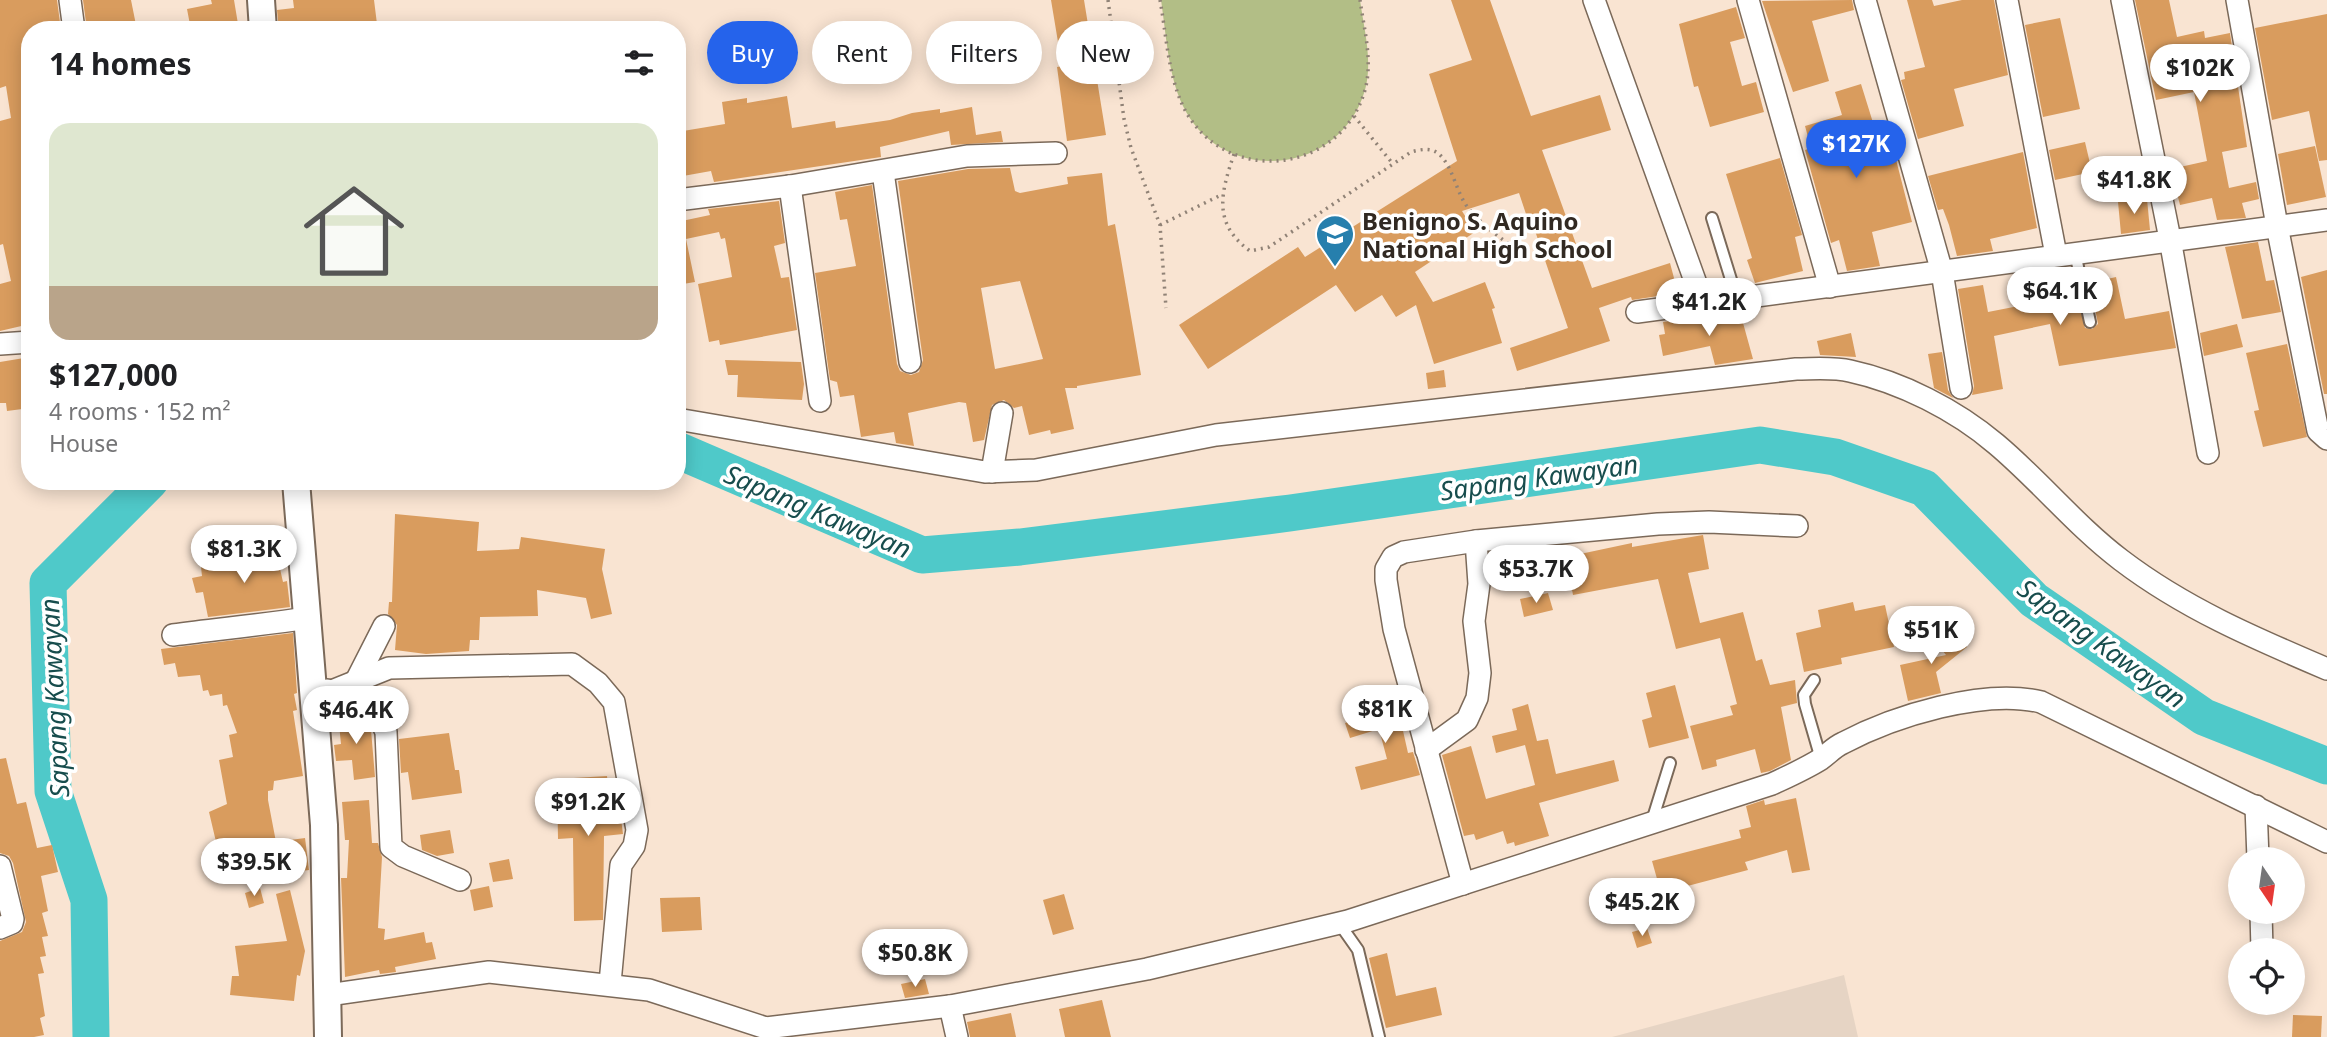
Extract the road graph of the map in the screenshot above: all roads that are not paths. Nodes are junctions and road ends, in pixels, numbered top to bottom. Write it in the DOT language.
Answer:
graph roads {
  1 [pos="70,0"];
  2 [pos="261,0"];
  3 [pos="1594,0"];
  4 [pos="1748,0"];
  5 [pos="1865,0"];
  6 [pos="2007,0"];
  7 [pos="2122,0"];
  8 [pos="2237,0"];
  9 [pos="73,21"];
  10 [pos="262,21"];
  11 [pos="1056,153"];
  12 [pos="883,172"];
  13 [pos="790,186"];
  14 [pos="686,199"];
  15 [pos="1712,218"];
  16 [pos="2327,220"];
  17 [pos="2277,226"];
  18 [pos="2170,239"];
  19 [pos="2066,254"];
  20 [pos="1942,272"];
  21 [pos="1830,287"];
  22 [pos="1737,299"];
  23 [pos="1703,303"];
  24 [pos="1637,312"];
  25 [pos="2090,322"];
  26 [pos="21,343"];
  27 [pos="0,344"];
  28 [pos="910,362"];
  29 [pos="1961,388"];
  30 [pos="820,401"];
  31 [pos="1002,413"];
  32 [pos="686,421"];
  33 [pos="2327,439"];
  34 [pos="2208,453"];
  35 [pos="992,472"];
  36 [pos="297,490"];
  37 [pos="1797,526"];
  38 [pos="1476,541"];
  39 [pos="307,618"];
  40 [pos="384,626"];
  41 [pos="173,635"];
  42 [pos="2327,668"];
  43 [pos="357,679"];
  44 [pos="1814,680"];
  45 [pos="323,689"];
  46 [pos="1426,750"];
  47 [pos="1821,759"];
  48 [pos="1670,764"];
  49 [pos="2256,806"];
  50 [pos="1652,821"];
  51 [pos="2327,842"];
  52 [pos="2258,847"];
  53 [pos="0,866"];
  54 [pos="460,880"];
  55 [pos="1462,884"];
  56 [pos="1339,923"];
  57 [pos="7,924"];
  58 [pos="610,984"];
  59 [pos="328,995"];
  60 [pos="950,1006"];
  61 [pos="787,1032"];
  62 [pos="328,1037"];
  63 [pos="957,1037"];
  64 [pos="1380,1037"];
  1 -- 9 [label="street"];
  2 -- 10 [label="street"];
  3 -- 23 [label="street"];
  4 -- 21 [label="street"];
  5 -- 20 [label="street"];
  6 -- 19 [label="street"];
  7 -- 18 [label="street"];
  8 -- 17 [label="street"];
  11 -- 12 [label="street"];
  12 -- 13 [label="street"];
  12 -- 28 [label="street"];
  13 -- 14 [label="street"];
  13 -- 30 [label="street"];
  15 -- 22 [label="lane"];
  16 -- 17 [label="street"];
  17 -- 18 [label="street"];
  17 -- 33 [label="street"];
  18 -- 19 [label="street"];
  18 -- 34 [label="street"];
  19 -- 20 [label="street"];
  19 -- 25 [label="lane"];
  20 -- 21 [label="street"];
  20 -- 29 [label="street"];
  21 -- 22 [label="street"];
  22 -- 23 [label="street"];
  23 -- 24 [label="street"];
  26 -- 27 [label="street"];
  31 -- 35 [label="street"];
  32 -- 35 [label="street"];
  35 -- 42 [label="street"];
  36 -- 39 [label="street"];
  37 -- 38 [label="street"];
  38 -- 46 [label="street"];
  38 -- 46 [label="street"];
  39 -- 41 [label="street"];
  39 -- 45 [label="street"];
  40 -- 43 [label="street"];
  43 -- 45 [label="street"];
  43 -- 58 [label="street"];
  44 -- 47 [label="lane"];
  45 -- 54 [label="street"];
  45 -- 59 [label="street"];
  46 -- 55 [label="street"];
  47 -- 49 [label="street"];
  47 -- 50 [label="street"];
  48 -- 50 [label="lane"];
  49 -- 51 [label="street"];
  49 -- 52 [label="street"];
  50 -- 55 [label="street"];
  53 -- 57 [label="street"];
  55 -- 56 [label="street"];
  56 -- 60 [label="street"];
  56 -- 64 [label="lane"];
  58 -- 59 [label="street"];
  58 -- 61 [label="street"];
  59 -- 62 [label="street"];
  60 -- 61 [label="street"];
  60 -- 63 [label="street"];
}
